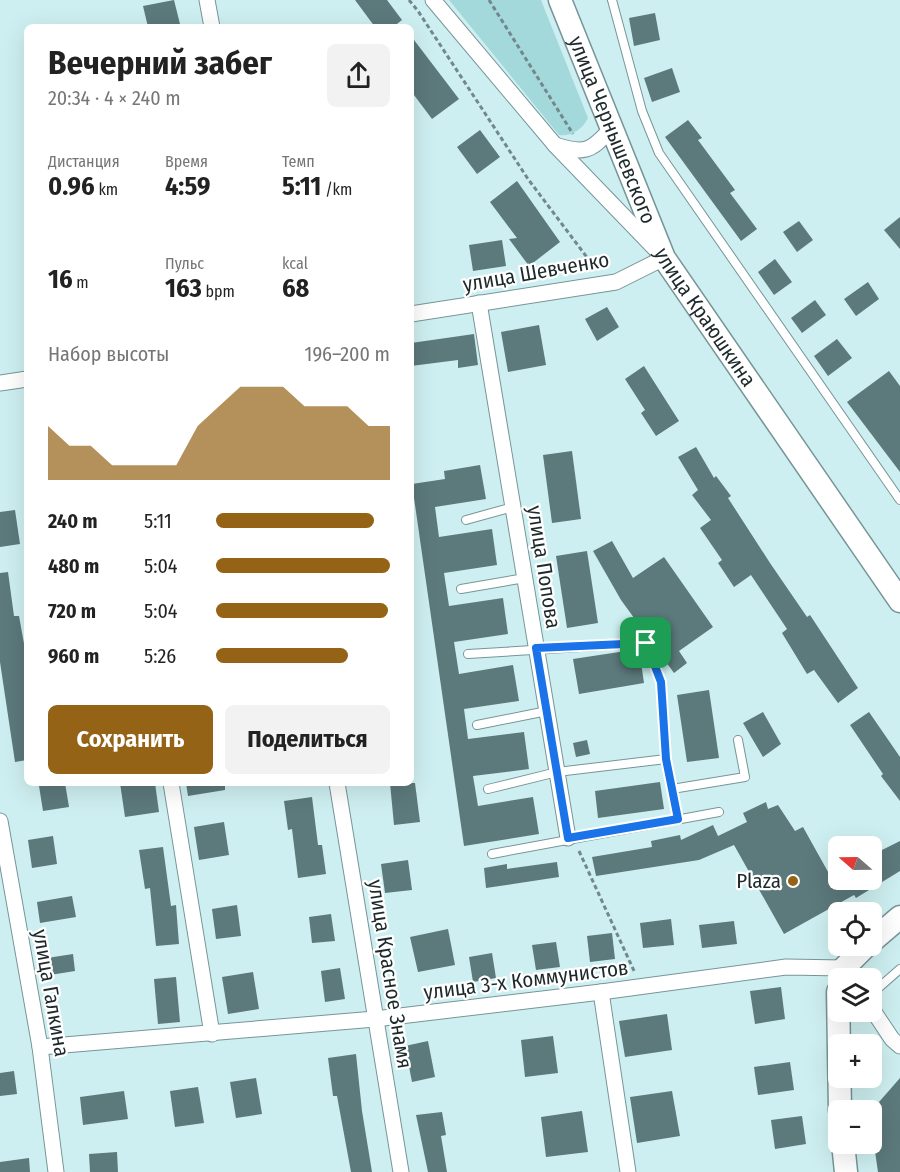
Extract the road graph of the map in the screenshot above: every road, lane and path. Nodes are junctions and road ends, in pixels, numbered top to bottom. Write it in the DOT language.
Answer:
graph roads {
  1 [pos="207,0"];
  2 [pos="409,0"];
  3 [pos="434,0"];
  4 [pos="489,0"];
  5 [pos="560,0"];
  6 [pos="612,0"];
  7 [pos="211,24"];
  8 [pos="610,130"];
  9 [pos="555,145"];
  10 [pos="583,151"];
  11 [pos="664,258"];
  12 [pos="592,264"];
  13 [pos="479,303"];
  14 [pos="414,314"];
  15 [pos="24,379"];
  16 [pos="0,383"];
  17 [pos="900,500"];
  18 [pos="513,507"];
  19 [pos="466,520"];
  20 [pos="525,578"];
  21 [pos="460,589"];
  22 [pos="900,601"];
  23 [pos="536,648"];
  24 [pos="468,654"];
  25 [pos="547,711"];
  26 [pos="477,725"];
  27 [pos="738,740"];
  28 [pos="666,759"];
  29 [pos="556,772"];
  30 [pos="171,786"];
  31 [pos="337,786"];
  32 [pos="488,789"];
  33 [pos="672,789"];
  34 [pos="719,812"];
  35 [pos="678,819"];
  36 [pos="0,821"];
  37 [pos="568,838"];
  38 [pos="492,854"];
  39 [pos="900,917"];
  40 [pos="882,932"];
  41 [pos="900,969"];
  42 [pos="828,973"];
  43 [pos="882,985"];
  44 [pos="642,987"];
  45 [pos="601,993"];
  46 [pos="375,1019"];
  47 [pos="882,1021"];
  48 [pos="839,1022"];
  49 [pos="212,1034"];
  50 [pos="897,1039"];
  51 [pos="40,1047"];
  52 [pos="840,1100"];
  53 [pos="844,1154"];
  54 [pos="56,1172"];
  55 [pos="402,1172"];
  56 [pos="628,1172"];
  57 [pos="846,1172"];
  1 -- 7 [label="street"];
  2 -- 12 [label="path"];
  3 -- 9 [label="street, улица Краюшкина"];
  4 -- 10 [label="path"];
  5 -- 8 [label="main road, улица Чернышевского"];
  6 -- 17 [label="lane"];
  8 -- 10 [label="street"];
  8 -- 11 [label="main road, улица Чернышевского"];
  9 -- 10 [label="street"];
  9 -- 11 [label="street, улица Краюшкина"];
  11 -- 13 [label="street, улица Шевченко"];
  11 -- 22 [label="main road, улица Краюшкина"];
  13 -- 14 [label="street, улица Шевченко"];
  13 -- 18 [label="street, улица Попова"];
  15 -- 16 [label="street"];
  18 -- 19 [label="lane"];
  18 -- 20 [label="street, улица Попова"];
  20 -- 21 [label="lane"];
  20 -- 23 [label="street, улица Попова"];
  23 -- 24 [label="lane"];
  23 -- 25 [label="street, улица Попова"];
  23 -- 28 [label="lane"];
  25 -- 26 [label="lane"];
  25 -- 29 [label="street, улица Попова"];
  27 -- 33 [label="lane"];
  28 -- 29 [label="lane"];
  28 -- 33 [label="lane"];
  29 -- 32 [label="lane"];
  29 -- 37 [label="street, улица Попова"];
  30 -- 49 [label="street"];
  31 -- 46 [label="street, улица Красное Знамя"];
  33 -- 35 [label="lane"];
  34 -- 35 [label="lane"];
  35 -- 37 [label="lane"];
  36 -- 51 [label="street, улица Галкина"];
  37 -- 38 [label="lane"];
  37 -- 44 [label="path"];
  39 -- 40 [label="main road"];
  41 -- 43 [label="lane"];
  42 -- 44 [label="street, улица 3-х Коммунистов"];
  44 -- 45 [label="street, улица 3-х Коммунистов"];
  45 -- 46 [label="street, улица 3-х Коммунистов"];
  45 -- 56 [label="street"];
  46 -- 49 [label="street, улица 3-х Коммунистов"];
  46 -- 55 [label="street, улица Красное Знамя"];
  47 -- 50 [label="street"];
  48 -- 52 [label="main road"];
  49 -- 51 [label="street, улица 3-х Коммунистов"];
  51 -- 54 [label="street, улица Галкина"];
  53 -- 57 [label="main road"];
}
